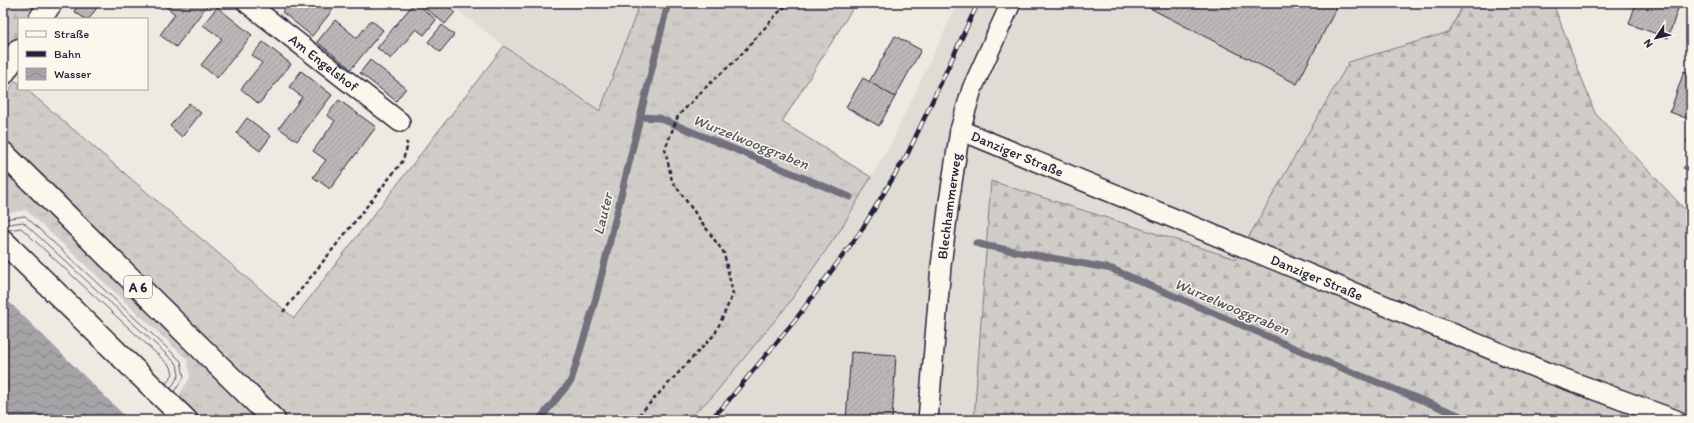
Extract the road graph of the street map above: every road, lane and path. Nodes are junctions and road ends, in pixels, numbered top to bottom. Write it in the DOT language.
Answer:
graph roads {
  1 [pos="51,3"];
  2 [pos="247,3"];
  3 [pos="789,3"];
  4 [pos="1011,3"];
  5 [pos="41,18"];
  6 [pos="18,52"];
  7 [pos="3,74"];
  8 [pos="400,122"];
  9 [pos="960,130"];
  10 [pos="3,153"];
  11 [pos="3,241"];
  12 [pos="282,312"];
  13 [pos="186,420"];
  14 [pos="274,420"];
  15 [pos="634,420"];
  16 [pos="928,420"];
  17 [pos="1676,420"];
  1 -- 5 [label="main road"];
  2 -- 8 [label="street, Am Engelshof"];
  3 -- 15 [label="path"];
  4 -- 9 [label="street, Blechhammerweg"];
  6 -- 7 [label="main road"];
  8 -- 12 [label="path"];
  9 -- 16 [label="street, Blechhammerweg"];
  9 -- 17 [label="street, Danziger Straße"];
  10 -- 14 [label="main road, A 6"];
  11 -- 13 [label="main road"];
}
